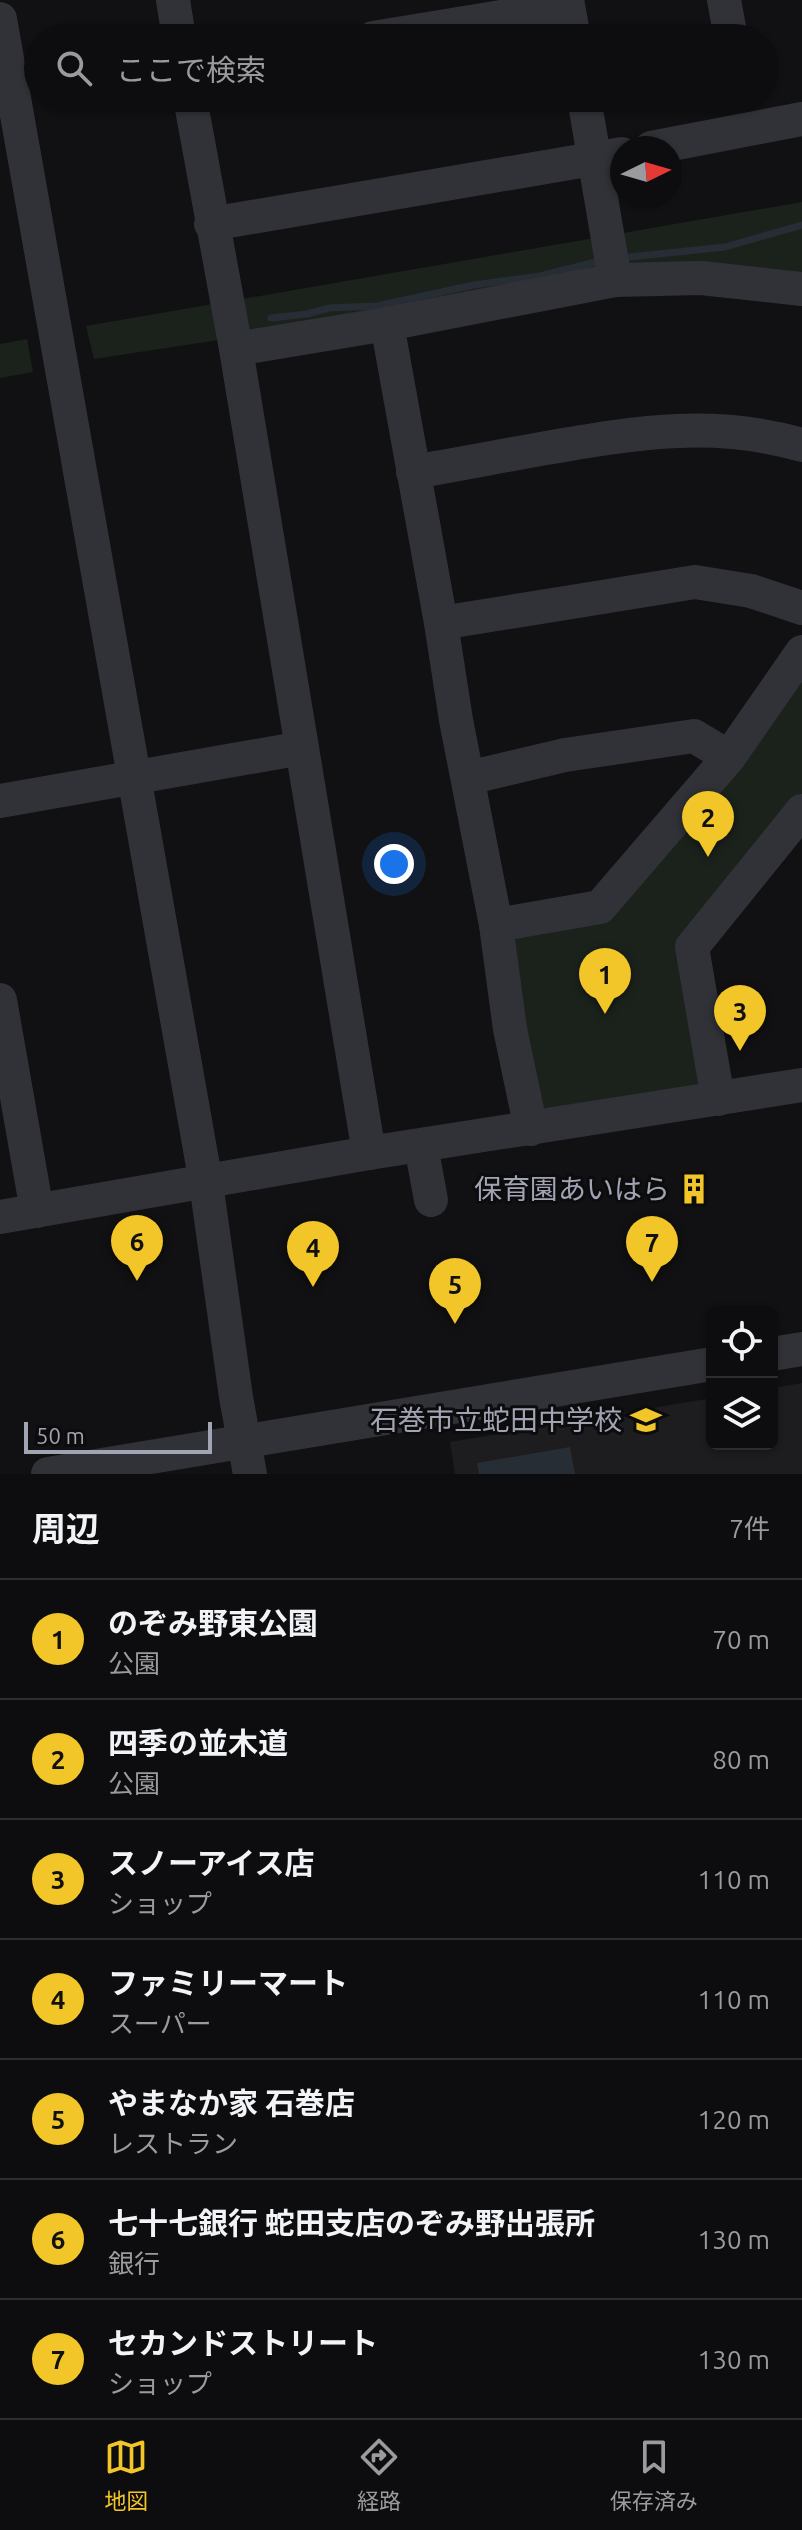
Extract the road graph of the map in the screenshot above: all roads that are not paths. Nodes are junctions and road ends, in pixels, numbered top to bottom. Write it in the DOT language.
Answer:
graph roads {
  1 [pos="173,0"];
  2 [pos="724,0"];
  3 [pos="569,15"];
  4 [pos="0,19"];
  5 [pos="177,24"];
  6 [pos="492,24"];
  7 [pos="728,24"];
  8 [pos="192,112"];
  9 [pos="590,112"];
  10 [pos="745,113"];
  11 [pos="802,119"];
  12 [pos="682,136"];
  13 [pos="608,156"];
  14 [pos="211,224"];
  15 [pos="615,280"];
  16 [pos="802,289"];
  17 [pos="387,324"];
  18 [pos="236,349"];
  19 [pos="802,445"];
  20 [pos="413,472"];
  21 [pos="802,608"];
  22 [pos="441,623"];
  23 [pos="802,652"];
  24 [pos="302,748"];
  25 [pos="729,757"];
  26 [pos="134,777"];
  27 [pos="468,778"];
  28 [pos="0,801"];
  29 [pos="802,811"];
  30 [pos="496,925"];
  31 [pos="0,1000"];
  32 [pos="802,1085"];
  33 [pos="718,1099"];
  34 [pos="531,1129"];
  35 [pos="421,1146"];
  36 [pos="369,1153"];
  37 [pos="206,1183"];
  38 [pos="431,1200"];
  39 [pos="37,1211"];
  40 [pos="0,1217"];
  41 [pos="802,1349"];
  42 [pos="778,1353"];
  43 [pos="706,1365"];
  44 [pos="244,1441"];
  45 [pos="48,1474"];
  46 [pos="250,1474"];
  1 -- 5 [label="street"];
  2 -- 7 [label="street"];
  3 -- 6 [label="street"];
  4 -- 26 [label="street"];
  8 -- 14 [label="street"];
  9 -- 13 [label="street"];
  10 -- 11 [label="street"];
  10 -- 12 [label="street"];
  13 -- 14 [label="street"];
  13 -- 15 [label="street"];
  14 -- 18 [label="street"];
  15 -- 16 [label="street"];
  15 -- 17 [label="street"];
  17 -- 18 [label="street"];
  17 -- 20 [label="street"];
  18 -- 24 [label="street"];
  19 -- 20 [label="street"];
  20 -- 22 [label="street"];
  21 -- 22 [label="street"];
  22 -- 27 [label="street"];
  23 -- 25 [label="street"];
  24 -- 26 [label="street"];
  24 -- 36 [label="street"];
  25 -- 27 [label="street"];
  25 -- 30 [label="street"];
  26 -- 28 [label="street"];
  26 -- 37 [label="street"];
  27 -- 30 [label="street"];
  29 -- 33 [label="street"];
  30 -- 34 [label="street"];
  31 -- 39 [label="street"];
  32 -- 33 [label="street"];
  33 -- 34 [label="street"];
  34 -- 35 [label="street"];
  35 -- 36 [label="street"];
  35 -- 38 [label="street"];
  36 -- 37 [label="street"];
  37 -- 39 [label="street"];
  37 -- 44 [label="street"];
  39 -- 40 [label="street"];
  41 -- 42 [label="street"];
  43 -- 44 [label="street"];
  44 -- 45 [label="street"];
  44 -- 46 [label="street"];
}
